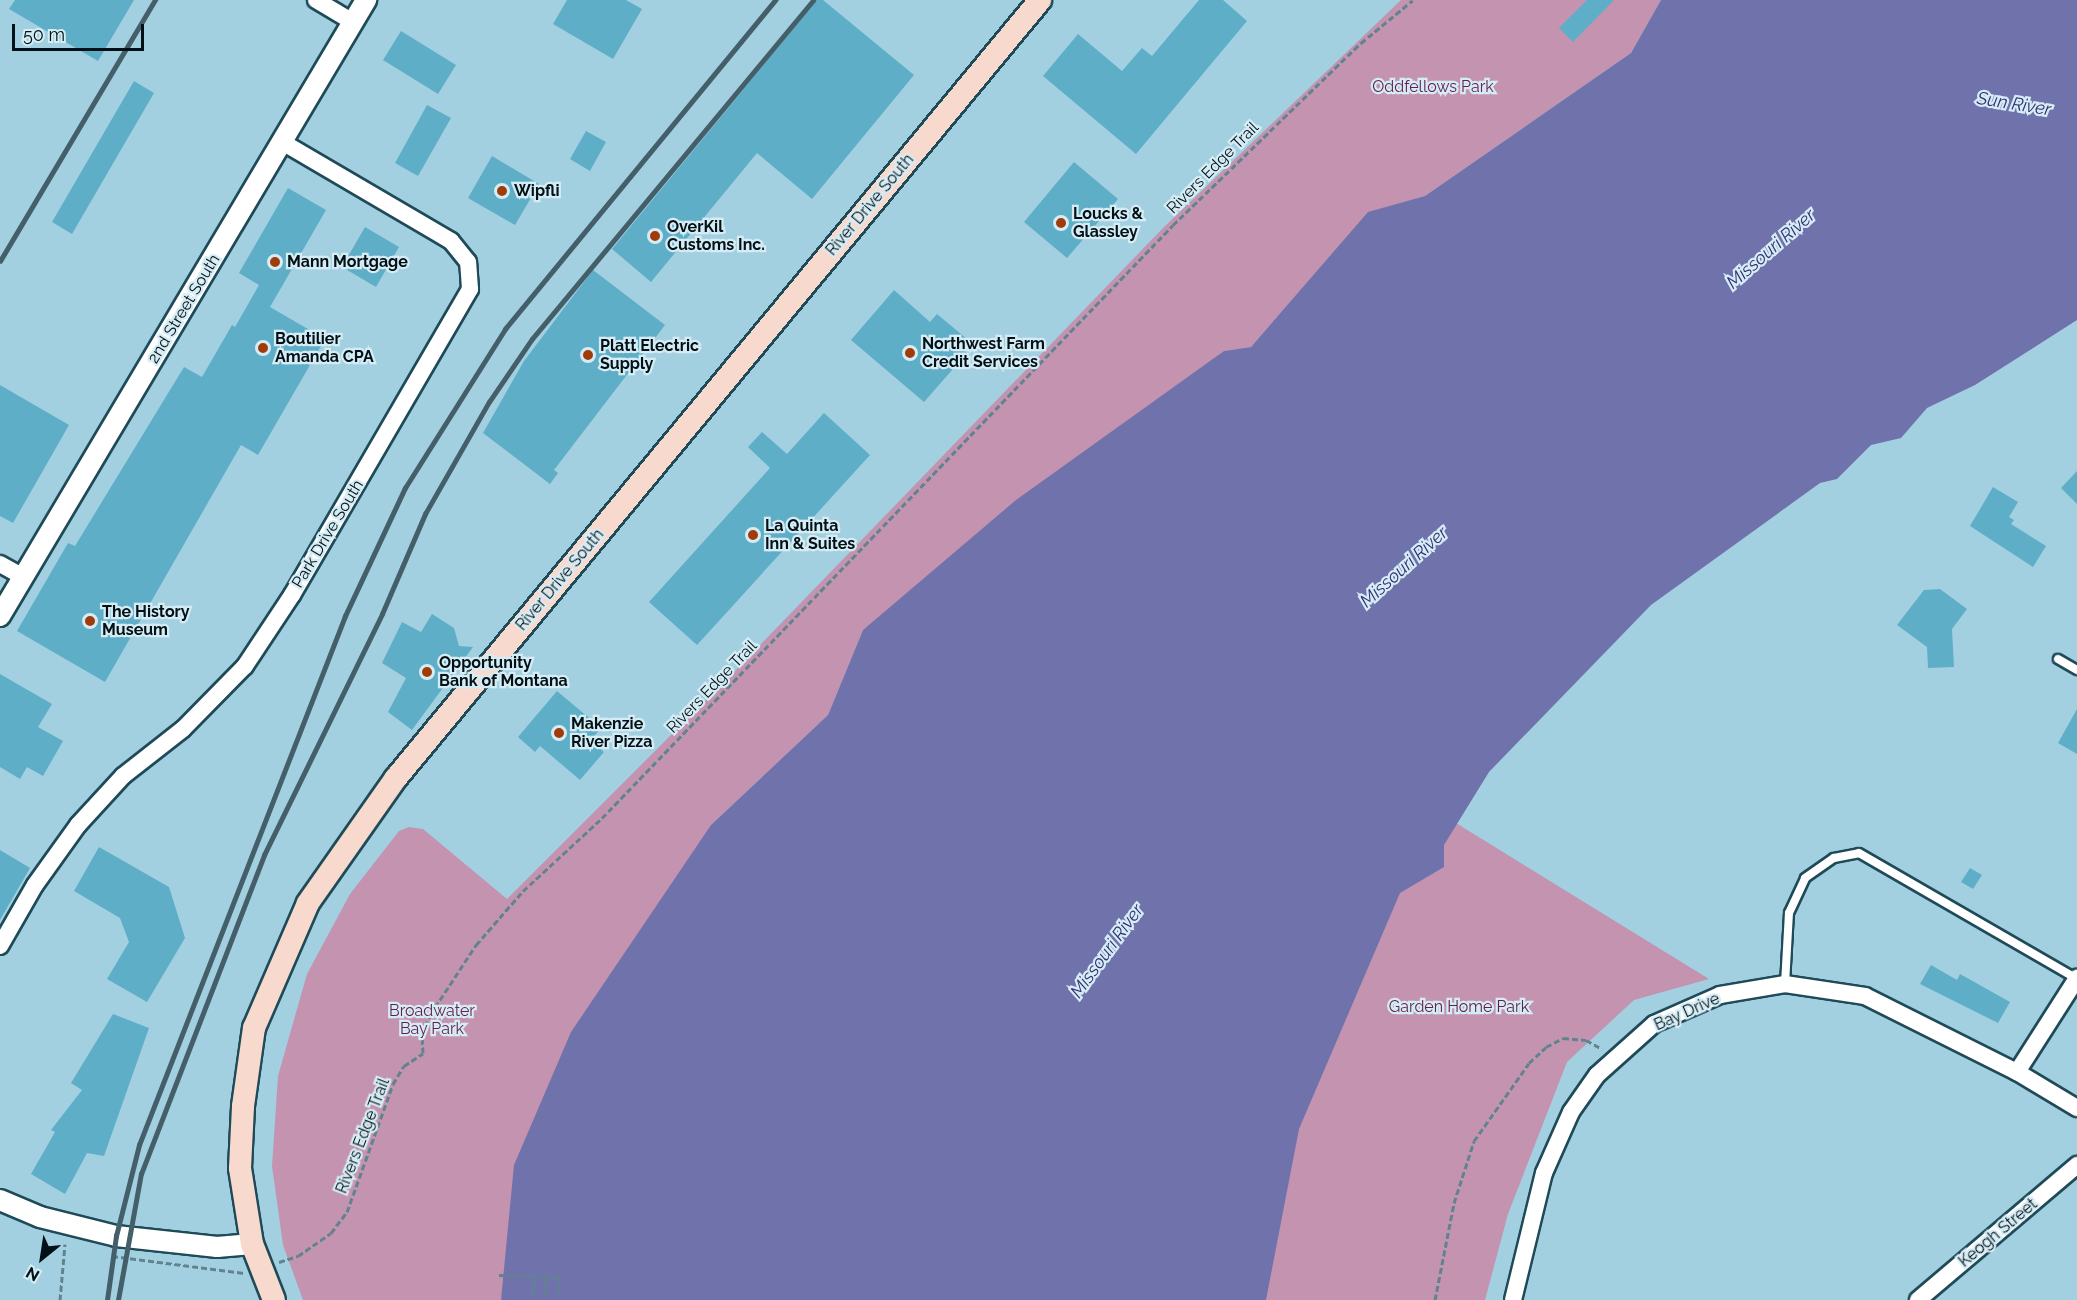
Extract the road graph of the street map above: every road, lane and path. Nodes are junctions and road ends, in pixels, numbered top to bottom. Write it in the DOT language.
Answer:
graph roads {
  1 [pos="316,0"];
  2 [pos="366,0"];
  3 [pos="1040,0"];
  4 [pos="1413,0"];
  5 [pos="353,22"];
  6 [pos="284,143"];
  7 [pos="0,564"];
  8 [pos="23,577"];
  9 [pos="0,616"];
  10 [pos="2058,660"];
  11 [pos="2077,670"];
  12 [pos="0,946"];
  13 [pos="2077,978"];
  14 [pos="1785,984"];
  15 [pos="1614,1060"];
  16 [pos="2017,1071"];
  17 [pos="2077,1108"];
  18 [pos="2077,1165"];
  19 [pos="0,1200"];
  20 [pos="252,1244"];
  21 [pos="73,1246"];
  22 [pos="103,1254"];
  23 [pos="262,1269"];
  24 [pos="499,1275"];
  25 [pos="534,1276"];
  26 [pos="546,1276"];
  27 [pos="559,1295"];
  28 [pos="533,1296"];
  29 [pos="546,1296"];
  30 [pos="60,1300"];
  31 [pos="274,1300"];
  32 [pos="1435,1300"];
  33 [pos="1513,1300"];
  34 [pos="1918,1300"];
  1 -- 5 [label="street"];
  2 -- 5 [label="street, 2nd Street South"];
  3 -- 20 [label="main road, River Drive South"];
  4 -- 23 [label="path, Rivers Edge Trail"];
  5 -- 6 [label="street, 2nd Street South"];
  6 -- 8 [label="street, 2nd Street South"];
  6 -- 12 [label="street, Park Drive South"];
  7 -- 8 [label="street"];
  8 -- 9 [label="street, 2nd Street South"];
  10 -- 11 [label="lane"];
  13 -- 14 [label="lane"];
  13 -- 16 [label="street"];
  14 -- 15 [label="street, Bay Drive"];
  14 -- 16 [label="street, Bay Drive"];
  15 -- 32 [label="path"];
  15 -- 33 [label="street, Bay Drive"];
  16 -- 17 [label="street, Bay Drive"];
  18 -- 34 [label="street, Keogh Street"];
  19 -- 20 [label="street"];
  20 -- 23 [label="main road, River Drive South"];
  21 -- 30 [label="path"];
  22 -- 23 [label="path, Rivers Edge Trail"];
  23 -- 31 [label="main road, River Drive South"];
  24 -- 25 [label="path"];
  25 -- 26 [label="path"];
  25 -- 28 [label="path"];
  26 -- 27 [label="path"];
  26 -- 29 [label="path"];
}
